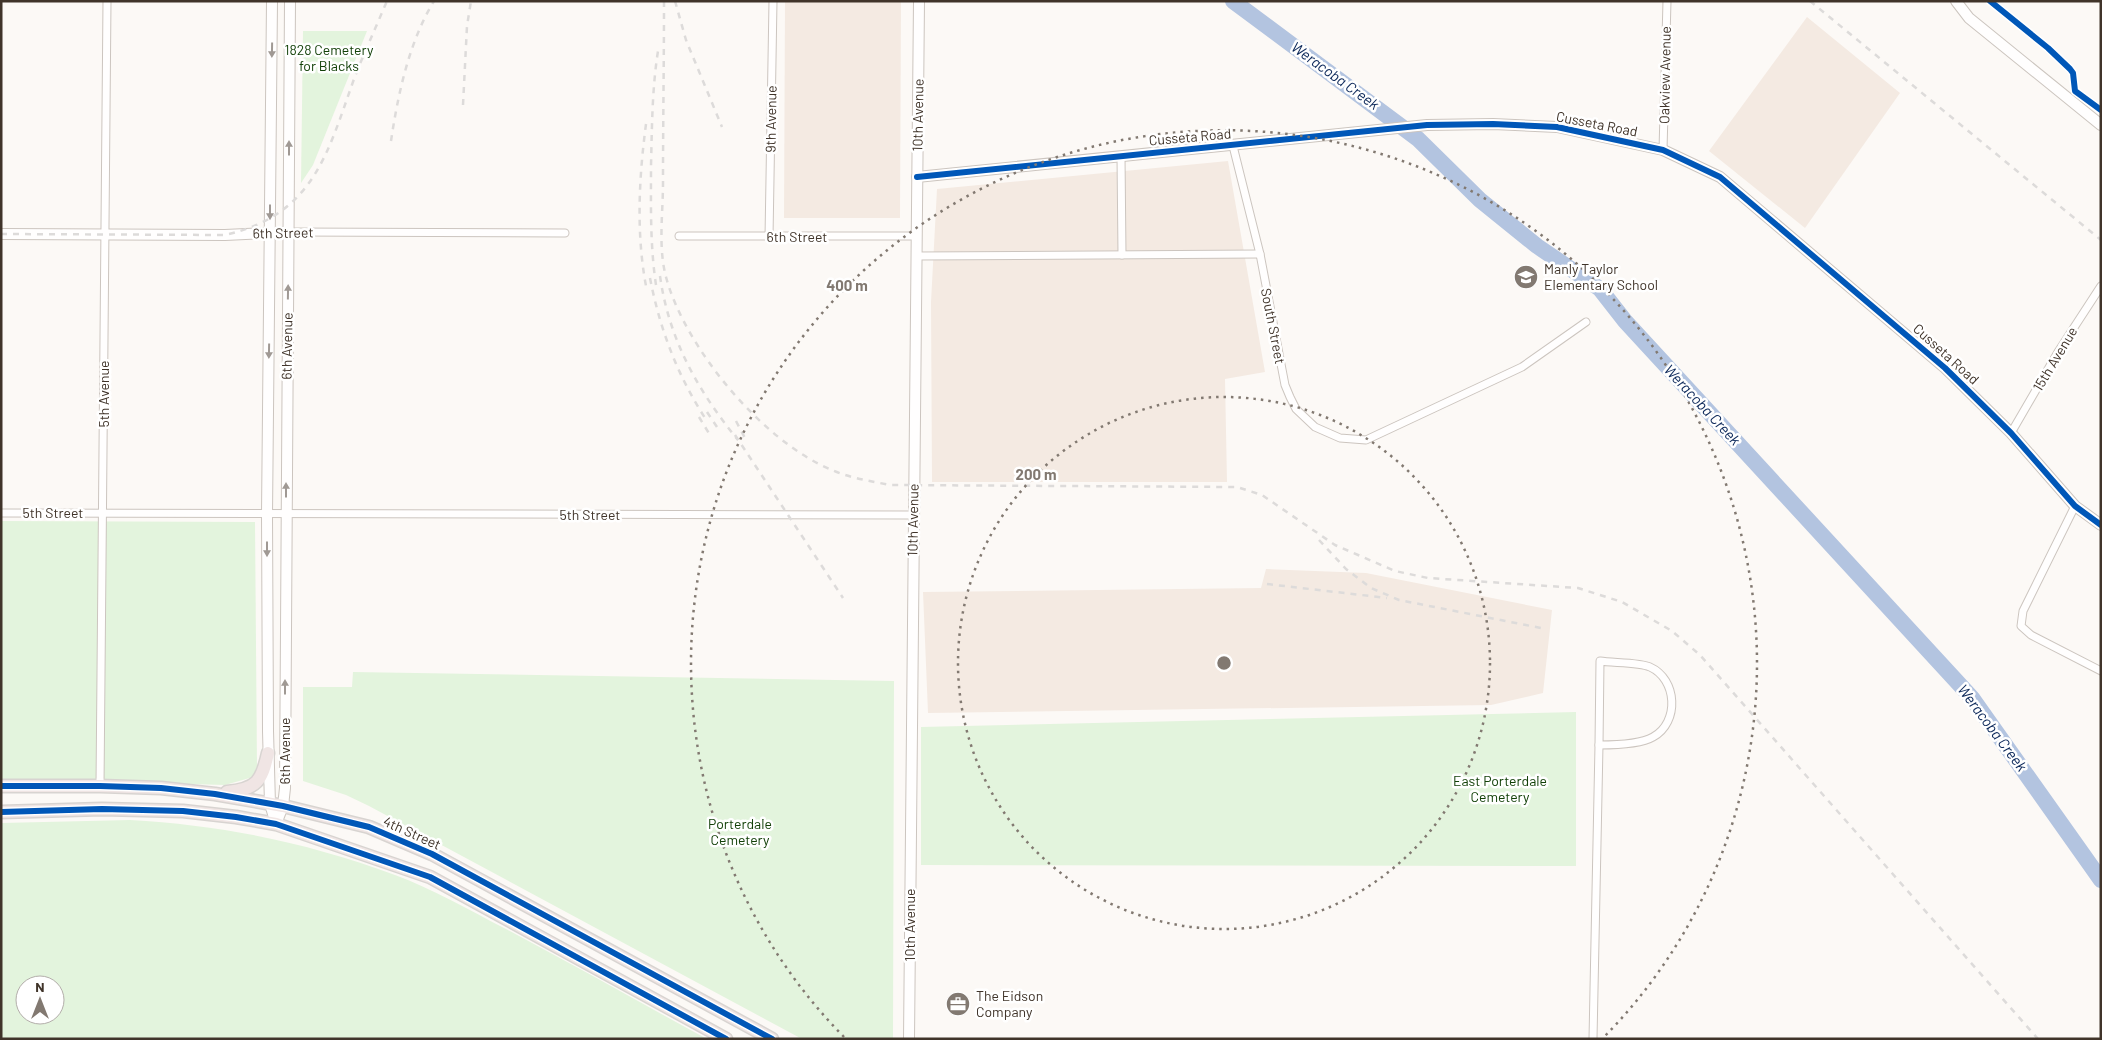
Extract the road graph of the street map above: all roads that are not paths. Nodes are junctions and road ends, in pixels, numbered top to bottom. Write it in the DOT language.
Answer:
graph roads {
  1 [pos="107,1"];
  2 [pos="272,1"];
  3 [pos="290,1"];
  4 [pos="773,1"];
  5 [pos="919,1"];
  6 [pos="1667,1"];
  7 [pos="1956,1"];
  8 [pos="2101,125"];
  9 [pos="1233,146"];
  10 [pos="1663,150"];
  11 [pos="1121,156"];
  12 [pos="918,177"];
  13 [pos="270,232"];
  14 [pos="288,232"];
  15 [pos="565,233"];
  16 [pos="1,234"];
  17 [pos="105,235"];
  18 [pos="679,236"];
  19 [pos="916,236"];
  20 [pos="769,237"];
  21 [pos="1260,254"];
  22 [pos="1122,255"];
  23 [pos="916,256"];
  24 [pos="2101,286"];
  25 [pos="1586,322"];
  26 [pos="2011,433"];
  27 [pos="2074,506"];
  28 [pos="1,513"];
  29 [pos="104,514"];
  30 [pos="267,515"];
  31 [pos="286,515"];
  32 [pos="913,515"];
  33 [pos="2101,525"];
  34 [pos="2101,671"];
  35 [pos="1599,745"];
  36 [pos="268,753"];
  37 [pos="1,786"];
  38 [pos="100,786"];
  39 [pos="214,794"];
  40 [pos="270,804"];
  41 [pos="284,806"];
  42 [pos="1,812"];
  43 [pos="276,824"];
  44 [pos="726,1039"];
  45 [pos="772,1039"];
  46 [pos="910,1039"];
  47 [pos="1593,1039"];
  1 -- 17 [label="street, 5th Avenue"];
  2 -- 13 [label="main road, 6th Avenue, one-way"];
  14 -- 3 [label="main road, 6th Avenue, one-way"];
  4 -- 20 [label="street, 9th Avenue"];
  5 -- 12 [label="main road, 10th Avenue"];
  6 -- 10 [label="street, Oakview Avenue"];
  7 -- 8 [label="main road"];
  9 -- 10 [label="main road, Cusseta Road"];
  9 -- 11 [label="main road, Cusseta Road"];
  9 -- 21 [label="street, South Street"];
  10 -- 26 [label="main road, Cusseta Road"];
  11 -- 12 [label="main road, Cusseta Road"];
  11 -- 22 [label="street"];
  12 -- 19 [label="main road, 10th Avenue"];
  13 -- 14 [label="main road, 6th Street"];
  13 -- 17 [label="main road, 6th Street"];
  13 -- 30 [label="main road, 6th Avenue, one-way"];
  14 -- 15 [label="street, 6th Street"];
  31 -- 14 [label="main road, 6th Avenue, one-way"];
  16 -- 17 [label="main road, 6th Street"];
  17 -- 29 [label="street, 5th Avenue"];
  18 -- 20 [label="street, 6th Street"];
  19 -- 20 [label="street, 6th Street"];
  19 -- 23 [label="main road, 10th Avenue"];
  21 -- 22 [label="street"];
  21 -- 25 [label="street, South Street"];
  22 -- 23 [label="street"];
  23 -- 32 [label="main road, 10th Avenue"];
  24 -- 26 [label="street, 15th Avenue"];
  26 -- 27 [label="main road, Cusseta Road"];
  27 -- 33 [label="main road, Cusseta Road"];
  27 -- 34 [label="street"];
  28 -- 29 [label="street, 5th Street"];
  29 -- 30 [label="street, 5th Street"];
  29 -- 38 [label="street, 5th Avenue"];
  30 -- 31 [label="street, 5th Street"];
  30 -- 36 [label="main road, 6th Avenue, one-way"];
  31 -- 32 [label="street, 5th Street"];
  41 -- 31 [label="main road, 6th Avenue, one-way"];
  32 -- 46 [label="main road, 10th Avenue"];
  35 -- 35 [label="street"];
  35 -- 47 [label="street"];
  36 -- 39 [label="highway"];
  36 -- 40 [label="main road, 6th Avenue"];
  37 -- 38 [label="highway, 4th Street"];
  38 -- 39 [label="highway, 4th Street"];
  39 -- 40 [label="highway, 4th Street"];
  40 -- 41 [label="highway, 4th Street"];
  40 -- 43 [label="main road, 6th Avenue"];
  41 -- 43 [label="main road, 6th Avenue"];
  41 -- 45 [label="highway, 4th Street"];
  42 -- 43 [label="highway"];
  43 -- 44 [label="highway"];
}
